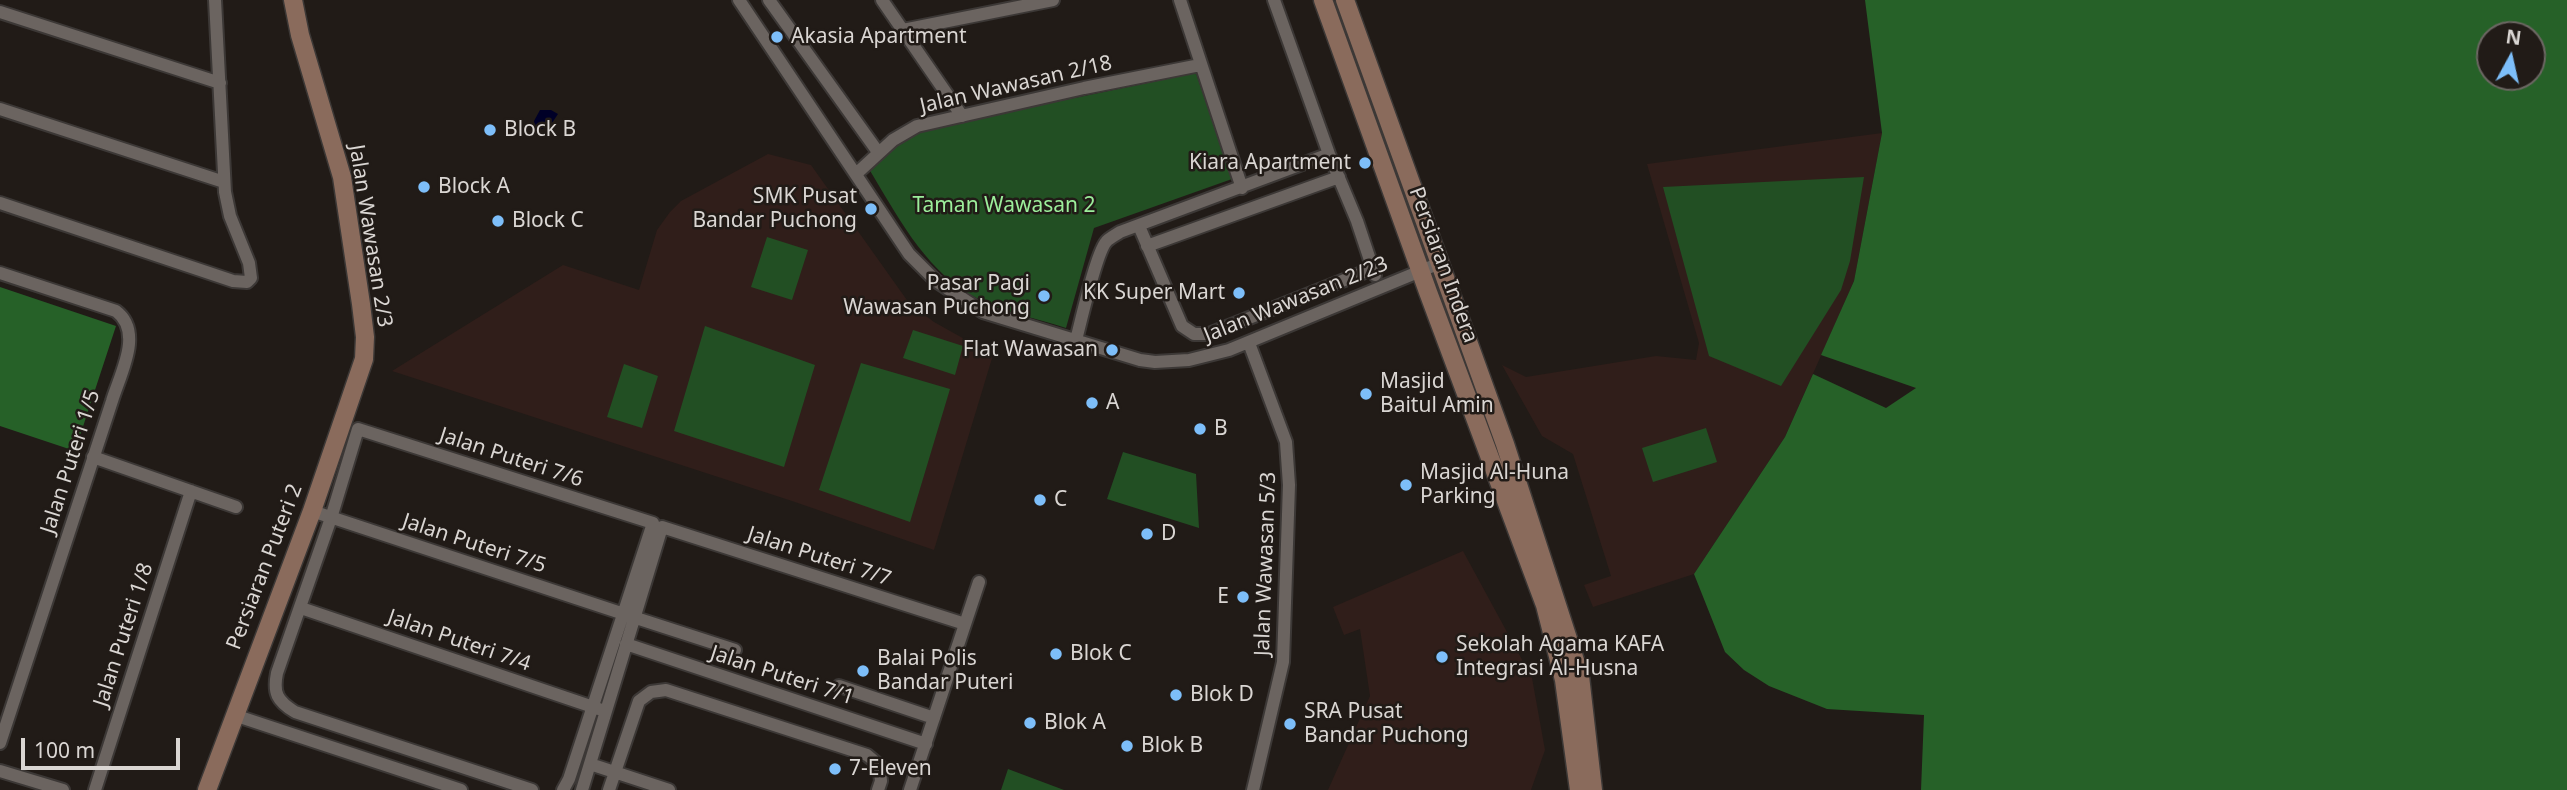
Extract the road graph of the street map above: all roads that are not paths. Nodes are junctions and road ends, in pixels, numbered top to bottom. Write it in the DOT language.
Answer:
graph roads {
  1 [pos="215,0"];
  2 [pos="293,0"];
  3 [pos="739,0"];
  4 [pos="769,0"];
  5 [pos="882,0"];
  6 [pos="1053,0"];
  7 [pos="1180,0"];
  8 [pos="1274,0"];
  9 [pos="1323,0"];
  10 [pos="1350,4"];
  11 [pos="0,12"];
  12 [pos="903,30"];
  13 [pos="1200,65"];
  14 [pos="220,83"];
  15 [pos="0,109"];
  16 [pos="962,116"];
  17 [pos="878,152"];
  18 [pos="1329,154"];
  19 [pos="856,174"];
  20 [pos="1339,177"];
  21 [pos="224,182"];
  22 [pos="1242,188"];
  23 [pos="0,203"];
  24 [pos="1139,226"];
  25 [pos="1147,246"];
  26 [pos="1440,263"];
  27 [pos="1372,269"];
  28 [pos="1420,271"];
  29 [pos="0,272"];
  30 [pos="1381,286"];
  31 [pos="1076,340"];
  32 [pos="1249,343"];
  33 [pos="364,359"];
  34 [pos="93,457"];
  35 [pos="191,491"];
  36 [pos="236,507"];
  37 [pos="312,511"];
  38 [pos="331,518"];
  39 [pos="657,525"];
  40 [pos="979,582"];
  41 [pos="300,608"];
  42 [pos="629,616"];
  43 [pos="965,624"];
  44 [pos="625,644"];
  45 [pos="735,650"];
  46 [pos="838,686"];
  47 [pos="599,709"];
  48 [pos="234,715"];
  49 [pos="934,718"];
  50 [pos="0,743"];
  51 [pos="926,744"];
  52 [pos="417,753"];
  53 [pos="590,764"];
  54 [pos="0,771"];
  55 [pos="411,773"];
  56 [pos="615,773"];
  57 [pos="566,784"];
  58 [pos="880,785"];
  59 [pos="63,790"];
  60 [pos="94,790"];
  61 [pos="207,790"];
  62 [pos="461,790"];
  63 [pos="532,790"];
  64 [pos="582,790"];
  65 [pos="609,790"];
  66 [pos="669,790"];
  67 [pos="910,790"];
  68 [pos="1253,790"];
  69 [pos="1579,790"];
  70 [pos="1592,790"];
  1 -- 14 [label="street"];
  2 -- 33 [label="main road, Jalan Wawasan 2/3"];
  3 -- 19 [label="street, Jalan Wawasan 2/23"];
  4 -- 17 [label="street"];
  5 -- 12 [label="street"];
  6 -- 12 [label="street"];
  7 -- 13 [label="street"];
  8 -- 18 [label="street"];
  9 -- 28 [label="main road, Persiaran Indera"];
  10 -- 26 [label="main road, Persiaran Indera"];
  11 -- 14 [label="street"];
  12 -- 16 [label="street"];
  13 -- 16 [label="street, Jalan Wawasan 2/18"];
  13 -- 22 [label="street"];
  14 -- 21 [label="street"];
  15 -- 21 [label="street"];
  16 -- 17 [label="street, Jalan Wawasan 2/18"];
  17 -- 19 [label="street, Jalan Wawasan 2/18"];
  18 -- 20 [label="street"];
  18 -- 22 [label="street"];
  19 -- 31 [label="street, Jalan Wawasan 2/23"];
  20 -- 25 [label="street"];
  20 -- 27 [label="street"];
  21 -- 23 [label="street"];
  22 -- 24 [label="street"];
  24 -- 25 [label="street"];
  24 -- 31 [label="street"];
  25 -- 27 [label="street"];
  26 -- 28 [label="street, Jalan Wawasan 2/23"];
  26 -- 70 [label="main road, Persiaran Indera"];
  27 -- 30 [label="street"];
  28 -- 30 [label="street, Jalan Wawasan 2/23"];
  28 -- 69 [label="main road, Persiaran Indera"];
  29 -- 34 [label="street, Jalan Puteri 1/5"];
  30 -- 32 [label="street, Jalan Wawasan 2/23"];
  31 -- 32 [label="street, Jalan Wawasan 2/23"];
  32 -- 68 [label="street, Jalan Wawasan 5/3"];
  33 -- 37 [label="main road, Persiaran Puteri 2"];
  34 -- 35 [label="street"];
  34 -- 50 [label="street, Jalan Puteri 1/5"];
  35 -- 36 [label="street"];
  35 -- 60 [label="street, Jalan Puteri 1/8"];
  37 -- 38 [label="street, Jalan Puteri 7/5"];
  37 -- 48 [label="main road, Persiaran Puteri 2"];
  38 -- 39 [label="street, Jalan Puteri 7/6"];
  38 -- 41 [label="street"];
  38 -- 42 [label="street, Jalan Puteri 7/5"];
  39 -- 42 [label="street"];
  39 -- 43 [label="street, Jalan Puteri 7/7"];
  40 -- 43 [label="street"];
  41 -- 47 [label="street, Jalan Puteri 7/4"];
  41 -- 52 [label="street"];
  42 -- 44 [label="street"];
  42 -- 45 [label="street, Jalan Puteri 7/5"];
  42 -- 47 [label="street"];
  43 -- 49 [label="street"];
  44 -- 47 [label="street"];
  44 -- 51 [label="street, Jalan Puteri 7/1"];
  46 -- 49 [label="street"];
  47 -- 53 [label="street"];
  47 -- 57 [label="street"];
  48 -- 55 [label="street"];
  48 -- 61 [label="main road, Persiaran Puteri 2"];
  49 -- 51 [label="street"];
  51 -- 67 [label="street"];
  52 -- 55 [label="street"];
  52 -- 63 [label="street"];
  53 -- 56 [label="street"];
  53 -- 64 [label="street"];
  54 -- 59 [label="street"];
  55 -- 62 [label="street"];
  56 -- 58 [label="street"];
  56 -- 65 [label="street"];
  56 -- 66 [label="street"];
}
